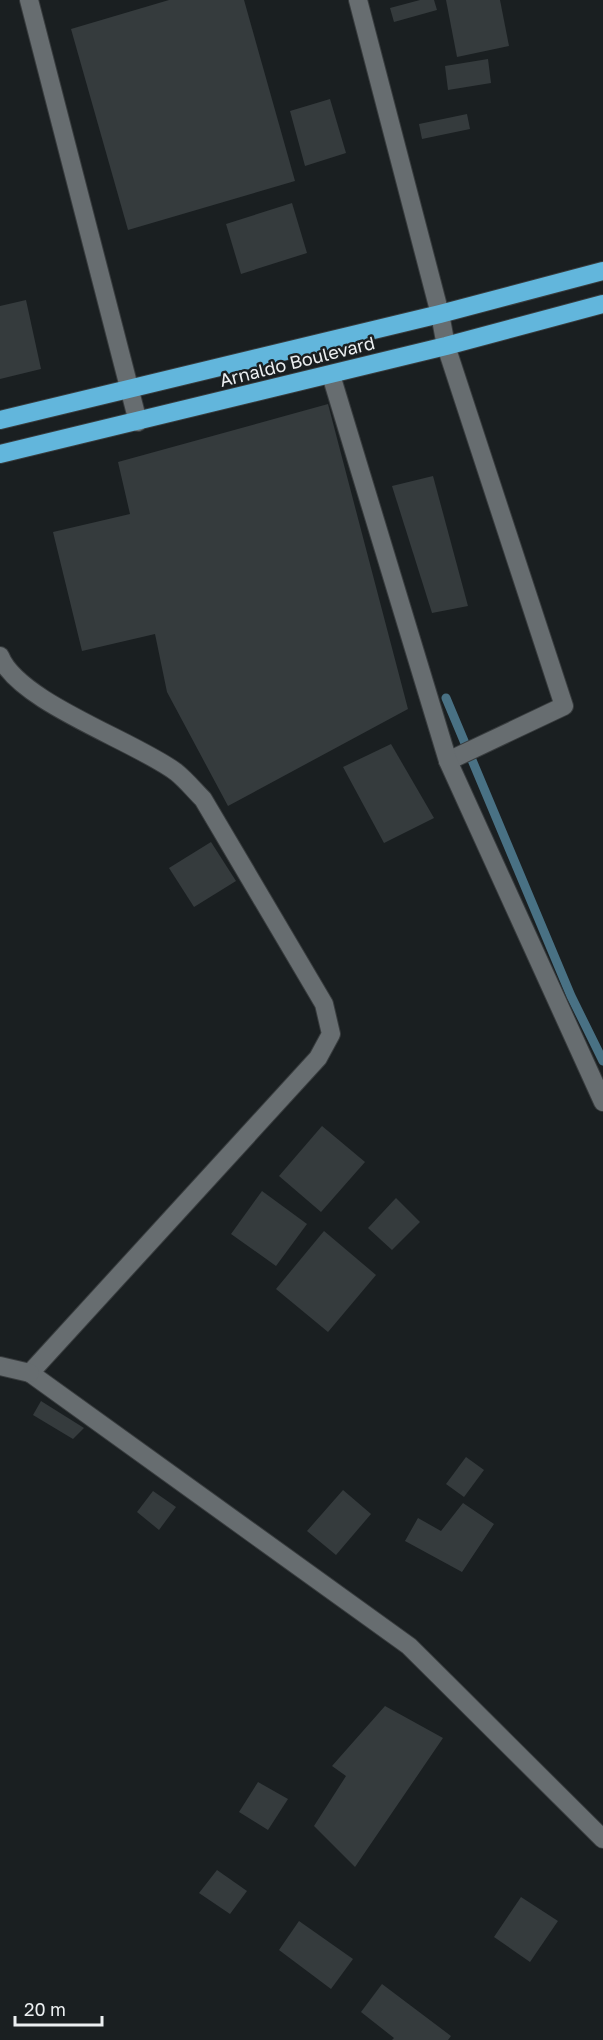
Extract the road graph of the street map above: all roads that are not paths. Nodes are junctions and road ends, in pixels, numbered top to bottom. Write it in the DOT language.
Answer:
graph roads {
  1 [pos="30,0"];
  2 [pos="358,0"];
  3 [pos="603,271"];
  4 [pos="603,304"];
  5 [pos="440,314"];
  6 [pos="446,346"];
  7 [pos="331,375"];
  8 [pos="129,388"];
  9 [pos="0,420"];
  10 [pos="138,422"];
  11 [pos="0,454"];
  12 [pos="0,656"];
  13 [pos="448,761"];
  14 [pos="603,1102"];
  15 [pos="0,1366"];
  16 [pos="30,1373"];
  17 [pos="603,1839"];
  1 -- 8 [label="street"];
  2 -- 5 [label="street"];
  3 -- 5 [label="highway, Arnaldo Boulevard"];
  4 -- 6 [label="highway, Arnaldo Boulevard"];
  5 -- 6 [label="street"];
  5 -- 8 [label="highway, Arnaldo Boulevard"];
  6 -- 7 [label="highway, Arnaldo Boulevard"];
  6 -- 13 [label="street"];
  7 -- 10 [label="highway, Arnaldo Boulevard"];
  7 -- 13 [label="street"];
  8 -- 9 [label="highway, Arnaldo Boulevard"];
  8 -- 10 [label="street"];
  10 -- 11 [label="highway, Arnaldo Boulevard"];
  12 -- 16 [label="street"];
  13 -- 14 [label="street"];
  15 -- 16 [label="street"];
  16 -- 17 [label="street"];
}
